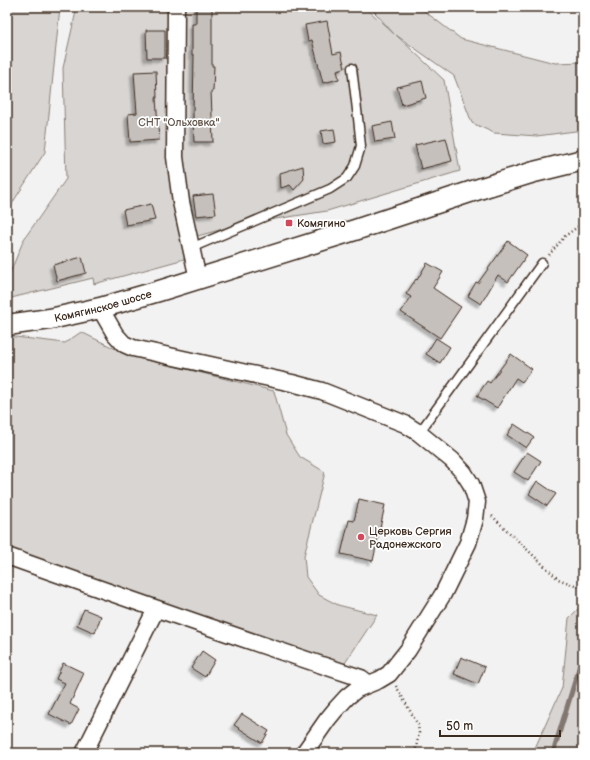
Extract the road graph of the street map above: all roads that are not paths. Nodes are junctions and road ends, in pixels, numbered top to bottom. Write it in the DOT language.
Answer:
graph roads {
  1 [pos="176,7"];
  2 [pos="352,68"];
  3 [pos="583,160"];
  4 [pos="191,248"];
  5 [pos="542,263"];
  6 [pos="198,279"];
  7 [pos="100,308"];
  8 [pos="7,325"];
  9 [pos="419,433"];
  10 [pos="7,556"];
  11 [pos="156,609"];
  12 [pos="369,684"];
  13 [pos="84,753"];
  14 [pos="304,753"];
  1 -- 4 [label="street"];
  2 -- 4 [label="lane"];
  3 -- 6 [label="street, Комягинское шоссе"];
  4 -- 6 [label="street"];
  5 -- 9 [label="lane"];
  6 -- 7 [label="street, Комягинское шоссе"];
  7 -- 8 [label="street, Комягинское шоссе"];
  7 -- 9 [label="street"];
  9 -- 12 [label="street"];
  10 -- 11 [label="street"];
  11 -- 12 [label="street"];
  11 -- 13 [label="street"];
  12 -- 14 [label="street"];
}
